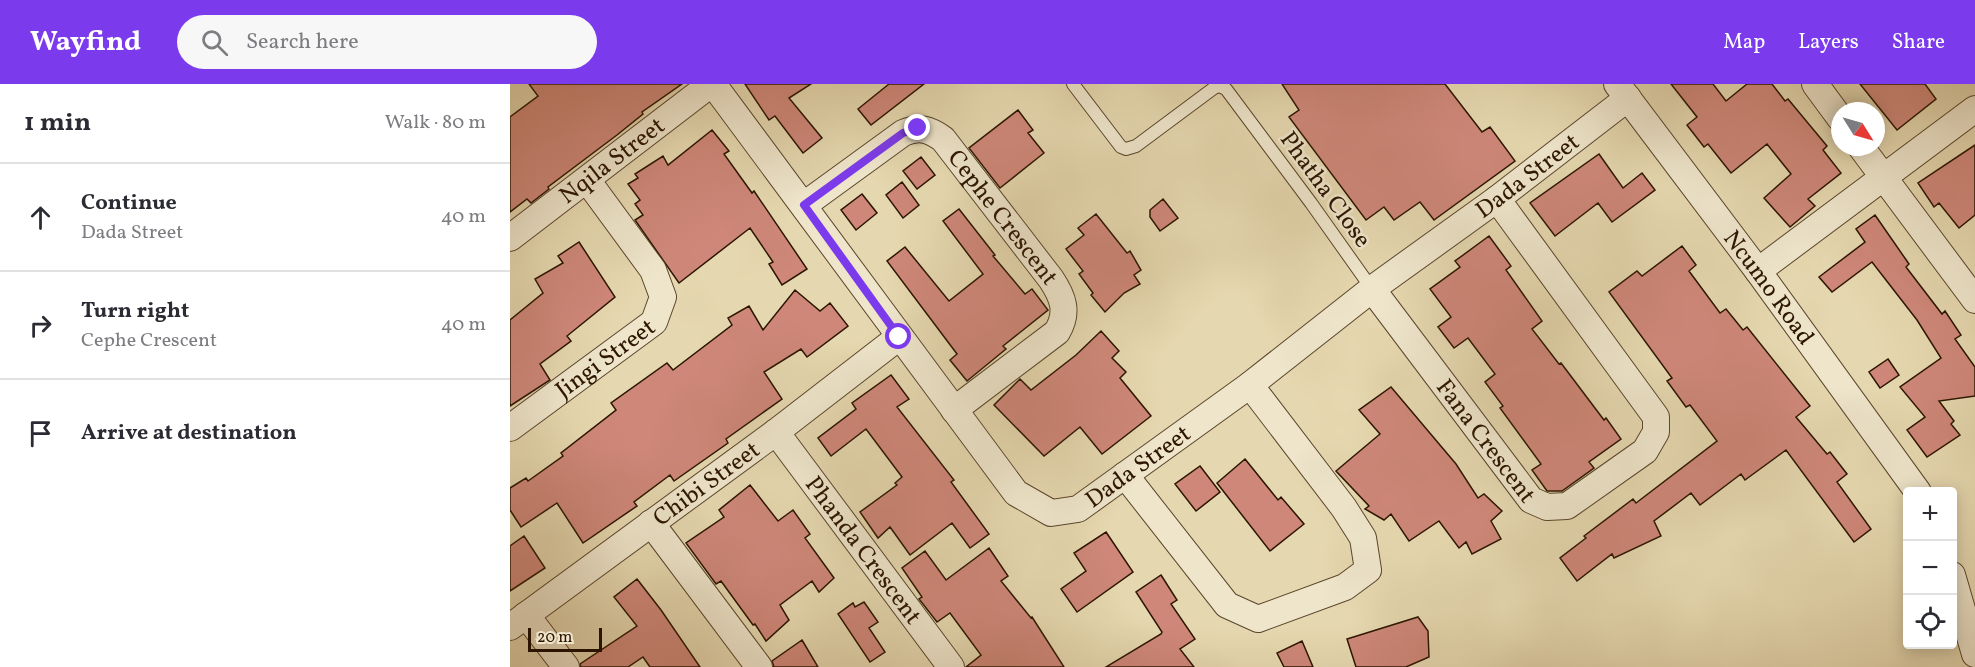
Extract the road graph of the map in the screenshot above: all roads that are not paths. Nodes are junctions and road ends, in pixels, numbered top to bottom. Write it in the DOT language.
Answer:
graph roads {
  1 [pos="712,84"];
  2 [pos="1073,84"];
  3 [pos="1815,84"];
  4 [pos="1623,91"];
  5 [pos="1831,106"];
  6 [pos="1975,109"];
  7 [pos="1868,156"];
  8 [pos="1883,177"];
  9 [pos="587,180"];
  10 [pos="1497,199"];
  11 [pos="804,205"];
  12 [pos="510,238"];
  13 [pos="1758,270"];
  14 [pos="1372,289"];
  15 [pos="1975,300"];
  16 [pos="899,337"];
  17 [pos="1250,385"];
  18 [pos="954,410"];
  19 [pos="510,428"];
  20 [pos="776,432"];
  21 [pos="1125,475"];
  22 [pos="1914,487"];
  23 [pos="651,523"];
  24 [pos="1957,589"];
  25 [pos="518,621"];
  26 [pos="1975,654"];
  27 [pos="566,667"];
  28 [pos="759,667"];
  29 [pos="951,667"];
  1 -- 9 [label="street, Nqila Street"];
  1 -- 11 [label="street, Dada Street"];
  2 -- 14 [label="lane, Phatha Close"];
  3 -- 5 [label="street"];
  4 -- 10 [label="street, Dada Street"];
  4 -- 13 [label="street, Ncumo Road"];
  6 -- 8 [label="street"];
  7 -- 8 [label="street"];
  8 -- 13 [label="street"];
  8 -- 15 [label="street"];
  9 -- 12 [label="street, Nqila Street"];
  9 -- 19 [label="street, Jingi Street"];
  10 -- 14 [label="street, Dada Street"];
  10 -- 14 [label="street, Fana Crescent"];
  11 -- 16 [label="street, Dada Street"];
  11 -- 18 [label="street, Cephe Crescent"];
  13 -- 22 [label="street, Ncumo Road"];
  14 -- 17 [label="street, Dada Street"];
  16 -- 18 [label="street, Dada Street"];
  16 -- 20 [label="street, Chibi Street"];
  17 -- 21 [label="street, Dada Street"];
  17 -- 21 [label="street"];
  18 -- 21 [label="street, Dada Street"];
  20 -- 23 [label="street, Chibi Street"];
  20 -- 29 [label="street, Phanda Crescent"];
  23 -- 25 [label="street, Chibi Street"];
  23 -- 28 [label="street"];
  24 -- 26 [label="street"];
  25 -- 27 [label="street"];
}
